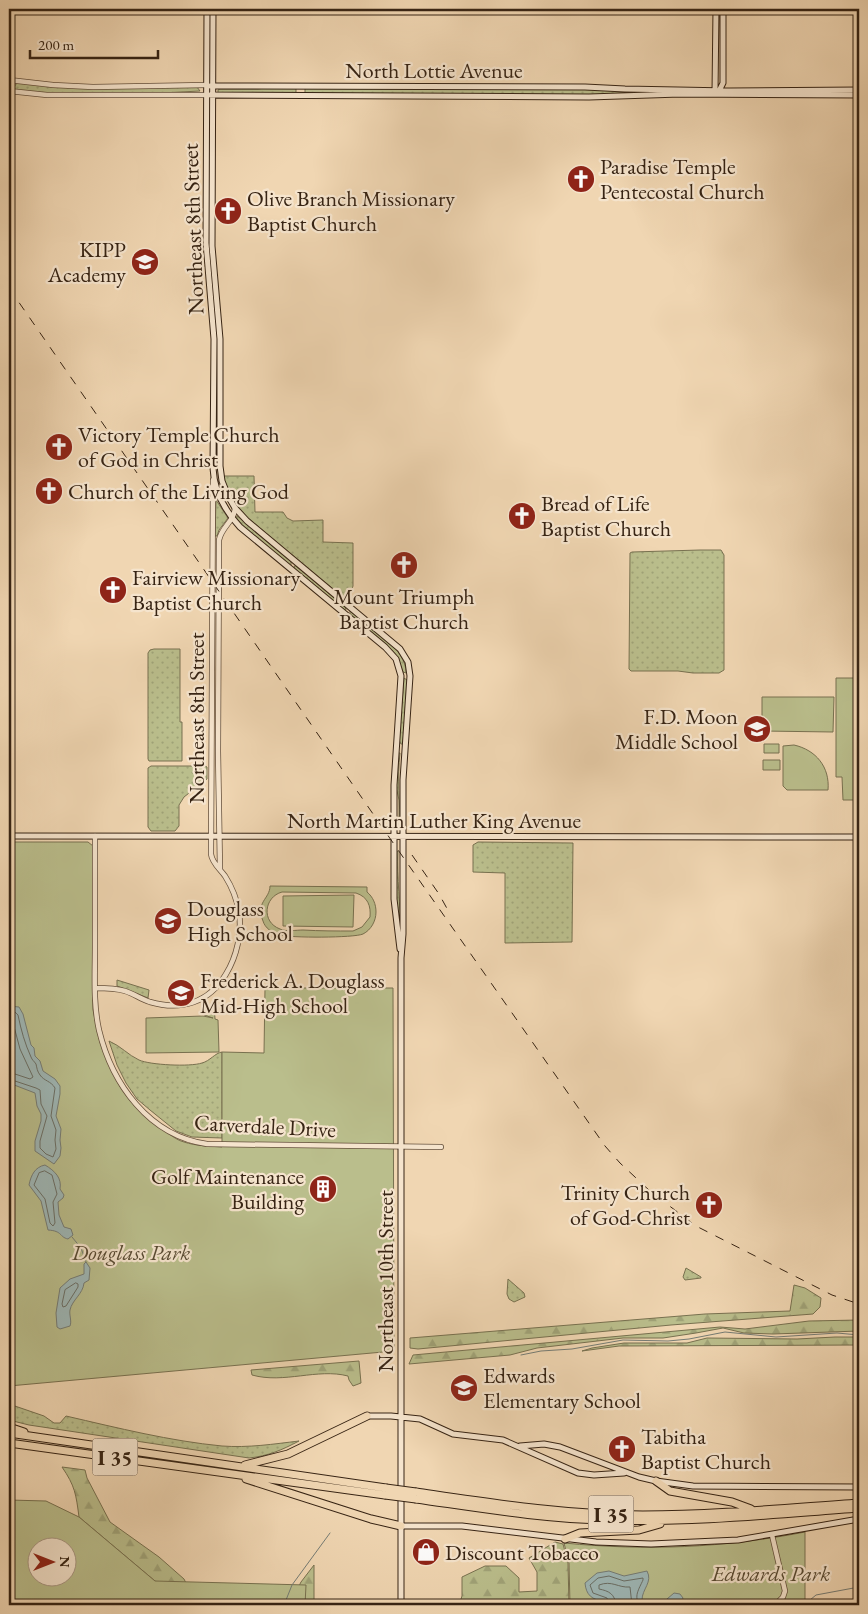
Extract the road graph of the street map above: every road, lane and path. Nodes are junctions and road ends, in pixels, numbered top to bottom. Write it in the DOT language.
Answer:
graph roads {
  1 [pos="206,9"];
  2 [pos="213,9"];
  3 [pos="716,9"];
  4 [pos="723,9"];
  5 [pos="9,80"];
  6 [pos="206,86"];
  7 [pos="213,86"];
  8 [pos="859,90"];
  9 [pos="9,91"];
  10 [pos="717,92"];
  11 [pos="206,95"];
  12 [pos="213,95"];
  13 [pos="859,95"];
  14 [pos="216,448"];
  15 [pos="214,474"];
  16 [pos="235,508"];
  17 [pos="233,519"];
  18 [pos="9,836"];
  19 [pos="95,836"];
  20 [pos="219,836"];
  21 [pos="212,837"];
  22 [pos="394,837"];
  23 [pos="403,837"];
  24 [pos="859,837"];
  25 [pos="221,870"];
  26 [pos="401,958"];
  27 [pos="95,988"];
  28 [pos="402,1146"];
  29 [pos="441,1147"];
  30 [pos="366,1416"];
  31 [pos="401,1417"];
  32 [pos="9,1427"];
  33 [pos="9,1433"];
  34 [pos="51,1439"];
  35 [pos="9,1443"];
  36 [pos="520,1446"];
  37 [pos="240,1467"];
  38 [pos="229,1473"];
  39 [pos="625,1473"];
  40 [pos="656,1481"];
  41 [pos="859,1487"];
  42 [pos="386,1492"];
  43 [pos="416,1496"];
  44 [pos="859,1503"];
  45 [pos="859,1508"];
  46 [pos="754,1510"];
  47 [pos="859,1519"];
  48 [pos="670,1521"];
  49 [pos="401,1526"];
  50 [pos="772,1535"];
  51 [pos="565,1539"];
  52 [pos="401,1605"];
  53 [pos="775,1605"];
  1 -- 6 [label="main road, Northeast 8th Street"];
  2 -- 7 [label="main road, Northeast 8th Street"];
  3 -- 10 [label="main road"];
  4 -- 10 [label="main road"];
  5 -- 6 [label="street, North Lottie Avenue"];
  6 -- 7 [label="main road, North Lottie Avenue"];
  6 -- 11 [label="main road, Northeast 8th Street"];
  7 -- 10 [label="main road, North Lottie Avenue"];
  7 -- 12 [label="main road, Northeast 8th Street"];
  8 -- 10 [label="main road, North Lottie Avenue"];
  9 -- 11 [label="street, North Lottie Avenue"];
  10 -- 12 [label="main road, North Lottie Avenue"];
  10 -- 13 [label="main road, North Lottie Avenue"];
  11 -- 12 [label="main road, North Lottie Avenue"];
  11 -- 14 [label="main road, Northeast 8th Street"];
  12 -- 14 [label="main road, Northeast 8th Street"];
  14 -- 15 [label="main road"];
  14 -- 16 [label="main road"];
  15 -- 17 [label="main road"];
  15 -- 21 [label="street, Northeast 8th Street"];
  16 -- 17 [label="street, Northeast 8th Street"];
  16 -- 23 [label="main road, Northeast 10th Street"];
  17 -- 20 [label="street, Northeast 8th Street"];
  17 -- 22 [label="main road, Northeast 10th Street"];
  18 -- 19 [label="main road, North Martin Luther King Avenue"];
  19 -- 21 [label="main road, North Martin Luther King Avenue"];
  19 -- 27 [label="street, Carverdale Drive"];
  20 -- 21 [label="main road, North Martin Luther King Avenue"];
  20 -- 22 [label="main road, North Martin Luther King Avenue"];
  20 -- 25 [label="street, Northeast 8th Street"];
  21 -- 25 [label="street, Northeast 8th Street"];
  22 -- 23 [label="main road, North Martin Luther King Avenue"];
  22 -- 26 [label="main road, Northeast 10th Street"];
  23 -- 24 [label="main road, North Martin Luther King Avenue"];
  23 -- 26 [label="main road, Northeast 10th Street"];
  25 -- 27 [label="street, Northeast 8th Street"];
  26 -- 28 [label="main road, Northeast 10th Street"];
  27 -- 28 [label="street, Carverdale Drive"];
  28 -- 29 [label="street, Carverdale Drive"];
  28 -- 31 [label="main road, Northeast 10th Street"];
  30 -- 31 [label="main road"];
  30 -- 37 [label="highway"];
  31 -- 36 [label="main road"];
  31 -- 49 [label="main road, Northeast 10th Street"];
  32 -- 34 [label="highway"];
  33 -- 34 [label="highway, I 35"];
  34 -- 37 [label="highway, I 35"];
  35 -- 38 [label="highway, I 35"];
  36 -- 39 [label="main road"];
  36 -- 39 [label="main road"];
  37 -- 42 [label="highway, I 35"];
  38 -- 42 [label="highway, I 35"];
  38 -- 49 [label="highway"];
  39 -- 40 [label="main road"];
  40 -- 41 [label="main road"];
  40 -- 46 [label="highway"];
  42 -- 43 [label="highway, I 35, bridge"];
  43 -- 46 [label="highway, I 35"];
  43 -- 48 [label="highway, I 35"];
  44 -- 46 [label="highway, I 35"];
  45 -- 48 [label="highway, I 35"];
  47 -- 50 [label="main road"];
  48 -- 51 [label="highway"];
  49 -- 51 [label="main road"];
  49 -- 52 [label="main road, Northeast 10th Street"];
  50 -- 51 [label="main road"];
  50 -- 53 [label="street"];
}
